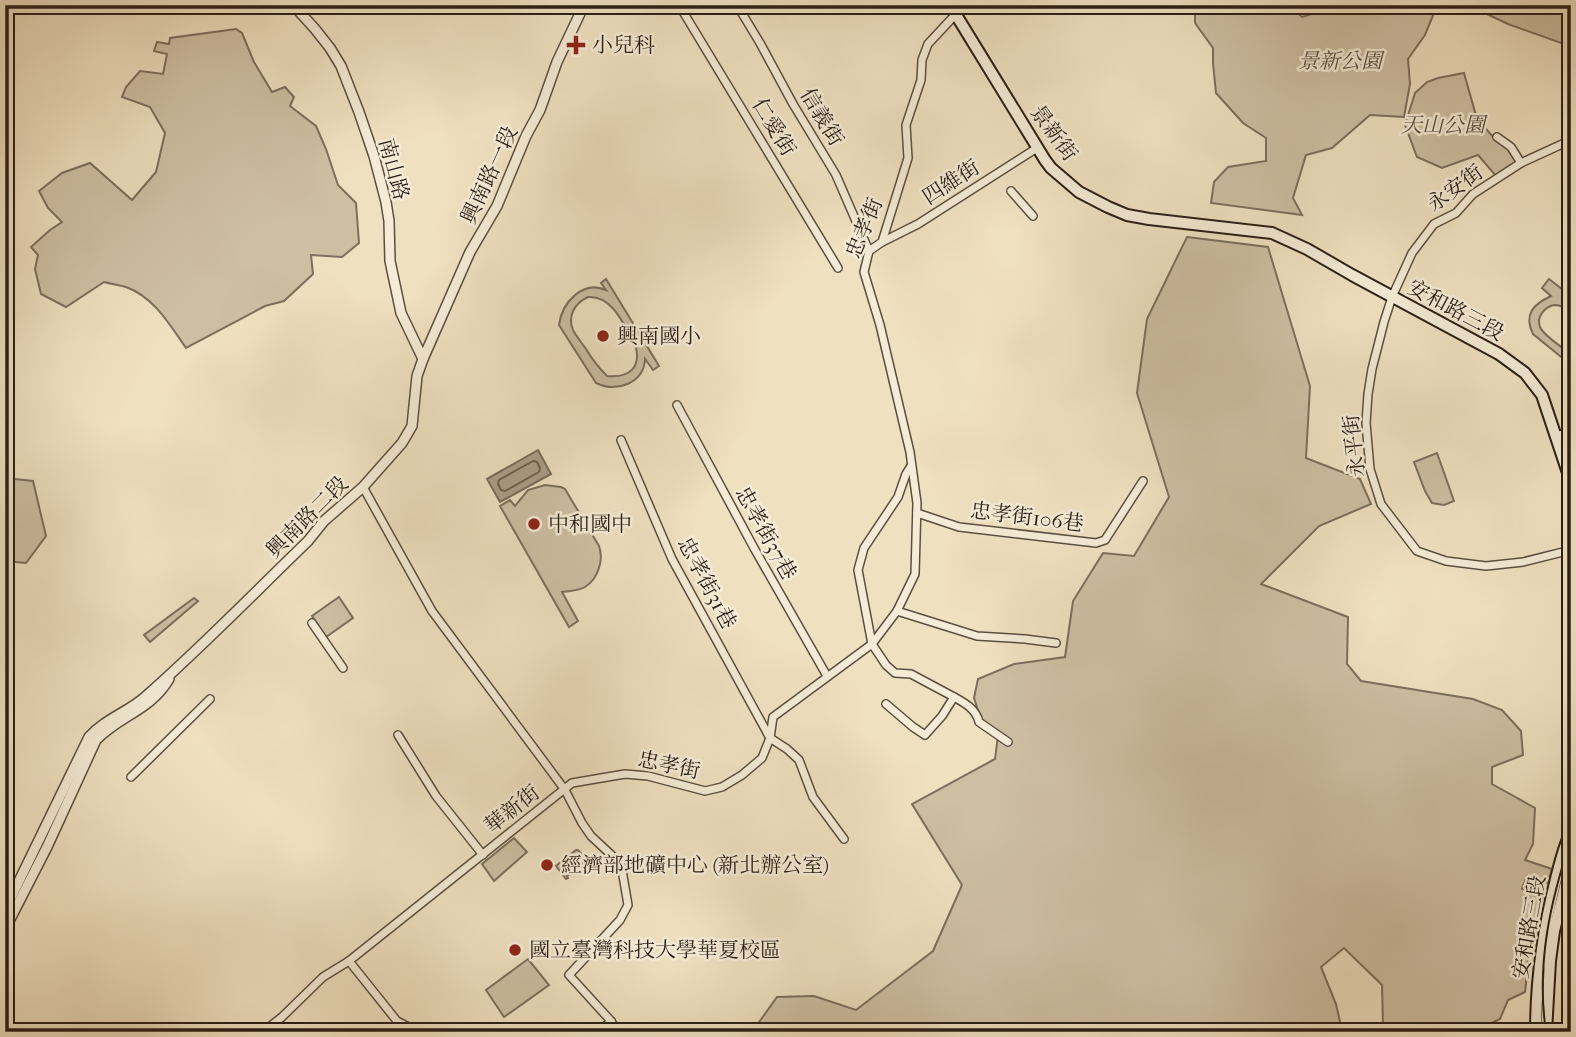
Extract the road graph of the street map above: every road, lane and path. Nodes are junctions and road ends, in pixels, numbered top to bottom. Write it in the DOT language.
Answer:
graph roads {
  1 [pos="290,5"];
  2 [pos="584,5"];
  3 [pos="679,5"];
  4 [pos="737,5"];
  5 [pos="953,10"];
  6 [pos="1497,137"];
  7 [pos="1571,140"];
  8 [pos="1037,148"];
  9 [pos="1521,163"];
  10 [pos="1012,191"];
  11 [pos="1032,216"];
  12 [pos="1260,231"];
  13 [pos="882,242"];
  14 [pos="869,251"];
  15 [pos="838,268"];
  16 [pos="1392,297"];
  17 [pos="424,359"];
  18 [pos="677,405"];
  19 [pos="1571,432"];
  20 [pos="1556,436"];
  21 [pos="621,440"];
  22 [pos="911,466"];
  23 [pos="1143,481"];
  24 [pos="1571,482"];
  25 [pos="363,487"];
  26 [pos="917,513"];
  27 [pos="1571,550"];
  28 [pos="897,611"];
  29 [pos="312,623"];
  30 [pos="1056,643"];
  31 [pos="872,644"];
  32 [pos="342,668"];
  33 [pos="171,674"];
  34 [pos="827,676"];
  35 [pos="954,697"];
  36 [pos="211,699"];
  37 [pos="886,704"];
  38 [pos="398,735"];
  39 [pos="770,738"];
  40 [pos="1008,742"];
  41 [pos="131,777"];
  42 [pos="565,790"];
  43 [pos="1571,832"];
  44 [pos="844,839"];
  45 [pos="483,855"];
  46 [pos="1571,862"];
  47 [pos="5,910"];
  48 [pos="5,929"];
  49 [pos="349,961"];
  50 [pos="611,1021"];
  51 [pos="263,1032"];
  52 [pos="418,1032"];
  53 [pos="598,1032"];
  54 [pos="617,1032"];
  55 [pos="1536,1032"];
  56 [pos="1546,1032"];
  1 -- 17 [label="street, 南山路"];
  2 -- 17 [label="street, 興南路一段"];
  3 -- 15 [label="street, 仁愛街"];
  4 -- 14 [label="street, 信義街"];
  5 -- 8 [label="main road, 景新街"];
  5 -- 13 [label="street, 忠孝街"];
  6 -- 9 [label="street"];
  7 -- 9 [label="street, 永安街"];
  8 -- 12 [label="main road, 景新街"];
  8 -- 13 [label="street, 四維街"];
  9 -- 16 [label="street, 永安街"];
  10 -- 11 [label="street"];
  12 -- 16 [label="main road, 安和路三段"];
  13 -- 14 [label="street, 忠孝街"];
  14 -- 22 [label="street, 忠孝街"];
  16 -- 20 [label="main road, 安和路三段"];
  16 -- 27 [label="street, 永平街"];
  17 -- 25 [label="street, 興南路二段"];
  18 -- 34 [label="street, 忠孝街37巷"];
  19 -- 20 [label="street"];
  20 -- 24 [label="main road, 安和路三段"];
  21 -- 39 [label="street, 忠孝街31巷"];
  22 -- 26 [label="street, 忠孝街"];
  22 -- 31 [label="street"];
  23 -- 26 [label="street, 忠孝街106巷"];
  25 -- 33 [label="street, 興南路二段"];
  25 -- 42 [label="street, 華新街"];
  26 -- 28 [label="street, 忠孝街"];
  28 -- 30 [label="street"];
  28 -- 31 [label="street, 忠孝街"];
  29 -- 32 [label="street"];
  31 -- 34 [label="street, 忠孝街"];
  31 -- 35 [label="street"];
  33 -- 47 [label="street, 興南路二段"];
  33 -- 48 [label="street, 興南路二段"];
  34 -- 39 [label="street, 忠孝街"];
  35 -- 37 [label="street"];
  35 -- 40 [label="street"];
  36 -- 41 [label="street"];
  38 -- 45 [label="street"];
  39 -- 42 [label="street, 忠孝街"];
  39 -- 44 [label="street"];
  42 -- 45 [label="street, 華新街"];
  42 -- 50 [label="street"];
  43 -- 55 [label="main road, 安和路三段"];
  45 -- 49 [label="street, 華新街"];
  46 -- 56 [label="main road, 安和路三段"];
  49 -- 51 [label="street, 華新街"];
  49 -- 52 [label="street"];
  50 -- 53 [label="street"];
  50 -- 54 [label="street"];
  55 -- 56 [label="main road"];
}
